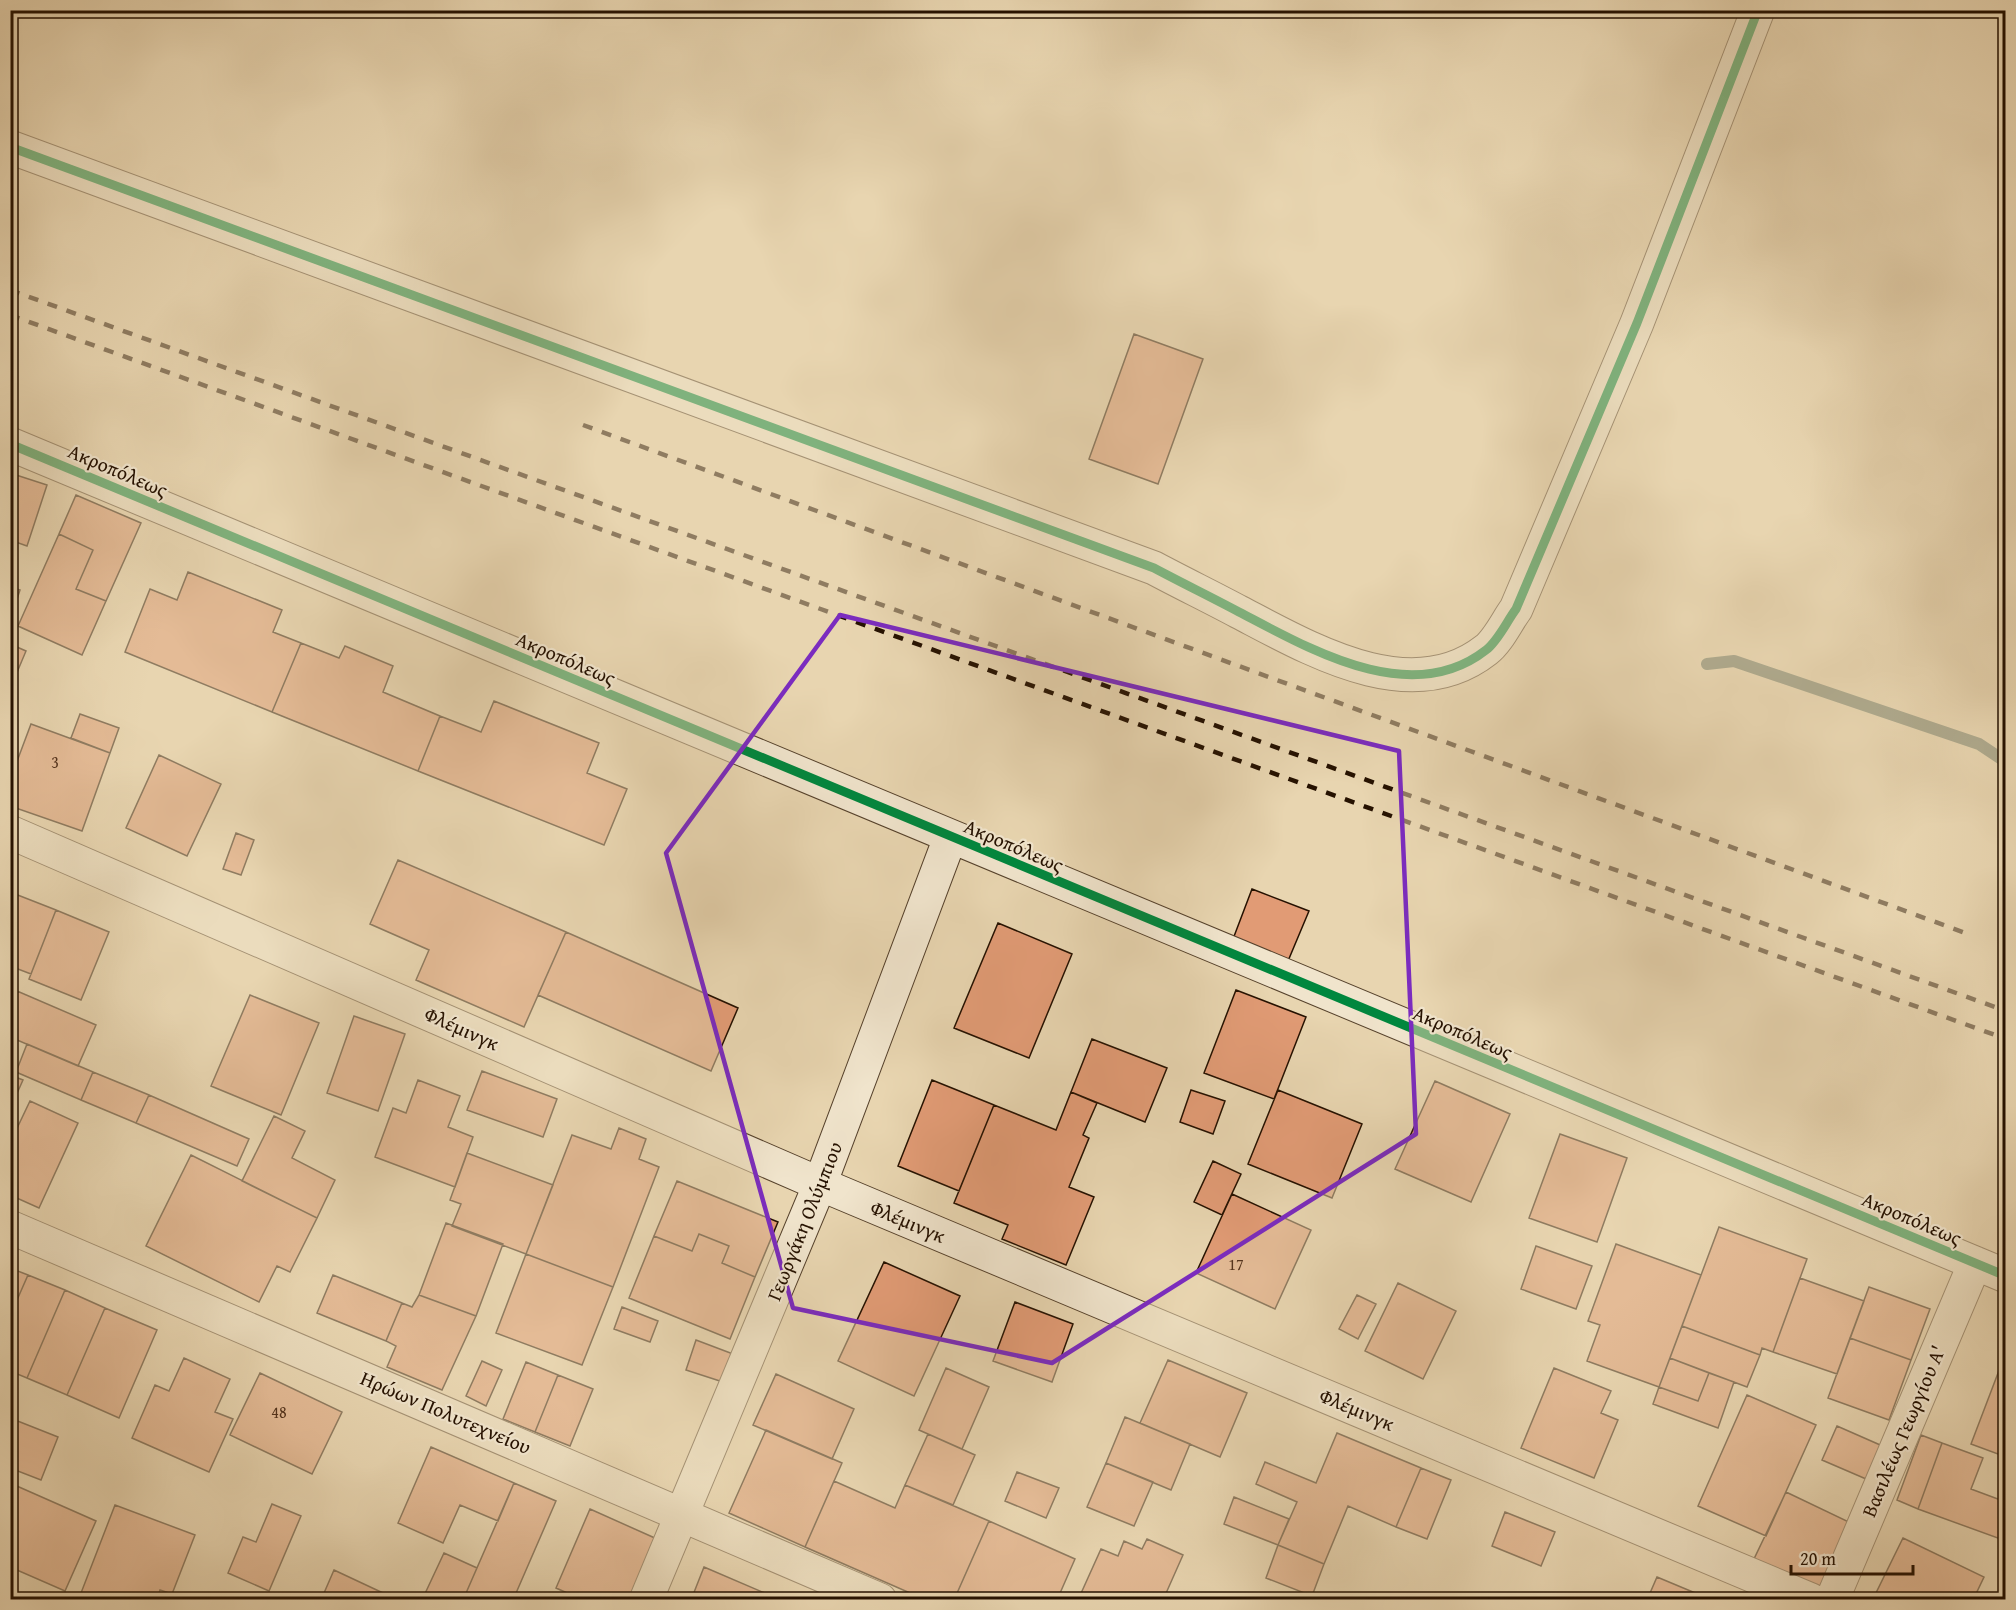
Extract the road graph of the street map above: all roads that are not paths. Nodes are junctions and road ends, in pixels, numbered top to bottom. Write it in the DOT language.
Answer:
graph roads {
  1 [pos="1758,10"];
  2 [pos="10,147"];
  3 [pos="10,444"];
  4 [pos="10,832"];
  5 [pos="950,838"];
  6 [pos="820,1184"];
  7 [pos="10,1227"];
  8 [pos="1975,1263"];
  9 [pos="2006,1276"];
  10 [pos="684,1514"];
  11 [pos="646,1599"];
  12 [pos="880,1599"];
  13 [pos="1811,1599"];
  14 [pos="1832,1599"];
  1 -- 2 [label="street"];
  3 -- 5 [label="street, Ακροπόλεως"];
  4 -- 6 [label="street, Φλέμινγκ"];
  5 -- 6 [label="street, Γεωργάκη Ολύμπιου"];
  5 -- 8 [label="street, Ακροπόλεως"];
  6 -- 10 [label="street, Γεωργάκη Ολύμπιου"];
  6 -- 13 [label="street, Φλέμινγκ"];
  7 -- 10 [label="street, Ηρώων Πολυτεχνείου"];
  8 -- 9 [label="street, Ακροπόλεως"];
  8 -- 14 [label="street, Βασιλέως Γεωργίου Α'"];
  10 -- 11 [label="street, Γεωργάκη Ολύμπιου"];
  10 -- 12 [label="street, Ηρώων Πολυτεχνείου"];
}
